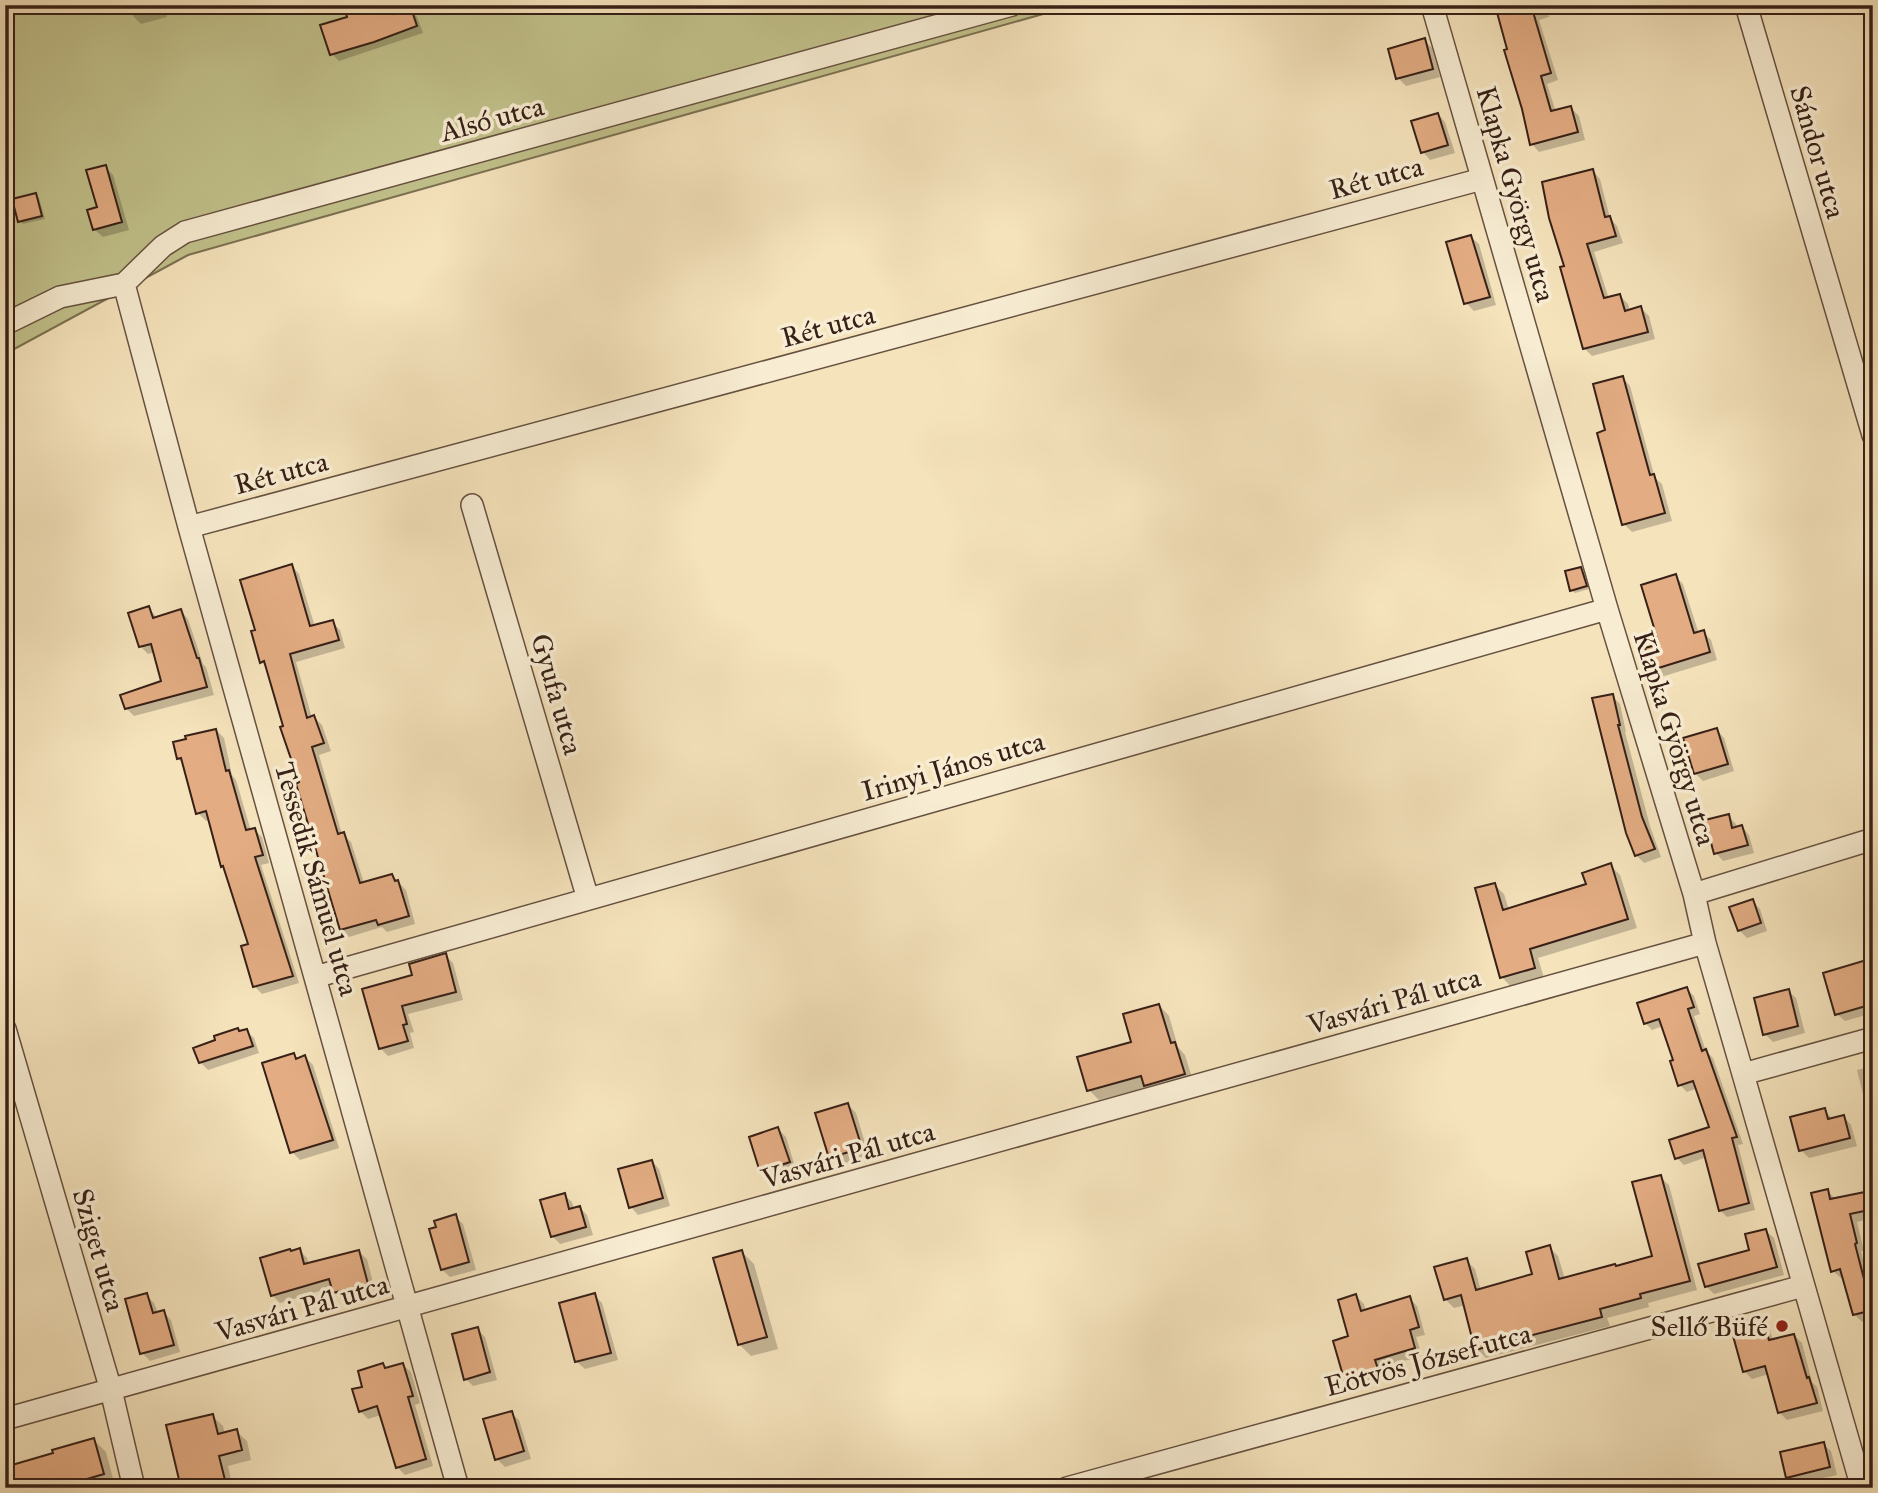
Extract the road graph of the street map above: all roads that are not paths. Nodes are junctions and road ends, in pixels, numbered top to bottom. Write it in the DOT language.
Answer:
graph roads {
  1 [pos="1012,5"];
  2 [pos="1432,5"];
  3 [pos="1746,5"];
  4 [pos="1482,179"];
  5 [pos="124,284"];
  6 [pos="5,324"];
  7 [pos="1873,435"];
  8 [pos="472,505"];
  9 [pos="189,527"];
  10 [pos="1607,609"];
  11 [pos="1873,839"];
  12 [pos="1693,894"];
  13 [pos="588,899"];
  14 [pos="1706,943"];
  15 [pos="315,977"];
  16 [pos="5,1029"];
  17 [pos="1873,1038"];
  18 [pos="1743,1074"];
  19 [pos="1803,1286"];
  20 [pos="408,1307"];
  21 [pos="110,1390"];
  22 [pos="5,1419"];
  23 [pos="134,1488"];
  24 [pos="458,1488"];
  25 [pos="1067,1488"];
  26 [pos="1862,1488"];
  1 -- 5 [label="street, Alsó utca"];
  2 -- 4 [label="street, Klapka György utca"];
  3 -- 7 [label="street, Sándor utca"];
  4 -- 9 [label="street, Rét utca"];
  4 -- 10 [label="street, Klapka György utca"];
  5 -- 6 [label="street"];
  5 -- 9 [label="street, Tessedik Sámuel utca"];
  8 -- 13 [label="street, Gyufa utca"];
  9 -- 15 [label="street, Tessedik Sámuel utca"];
  10 -- 12 [label="street, Klapka György utca"];
  10 -- 13 [label="street, Irinyi János utca"];
  11 -- 12 [label="street"];
  12 -- 14 [label="street, Klapka György utca"];
  13 -- 15 [label="street, Irinyi János utca"];
  14 -- 18 [label="street, Klapka György utca"];
  14 -- 20 [label="street, Vasvári Pál utca"];
  15 -- 20 [label="street, Tessedik Sámuel utca"];
  16 -- 21 [label="street, Sziget utca"];
  17 -- 18 [label="street"];
  18 -- 19 [label="street, Klapka György utca"];
  19 -- 25 [label="street, Eötvös József utca"];
  19 -- 26 [label="street, Klapka György utca"];
  20 -- 21 [label="street, Vasvári Pál utca"];
  20 -- 24 [label="street, Tessedik Sámuel utca"];
  21 -- 22 [label="street, Vasvári Pál utca"];
  21 -- 23 [label="street, Sziget utca"];
}
